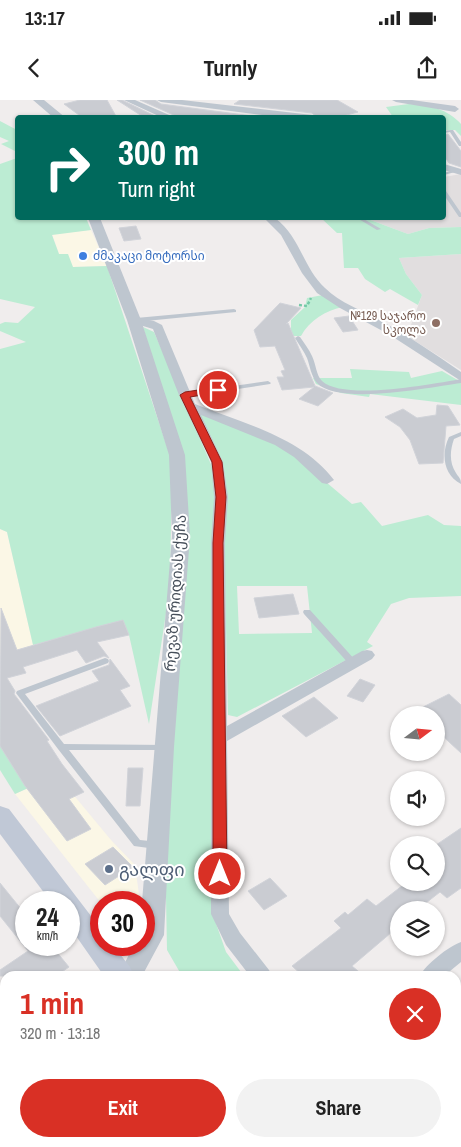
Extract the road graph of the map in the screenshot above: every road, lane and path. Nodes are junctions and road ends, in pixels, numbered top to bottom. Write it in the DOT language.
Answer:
graph roads {
  1 [pos="38,100"];
  2 [pos="128,100"];
  3 [pos="161,100"];
  4 [pos="396,100"];
  5 [pos="448,100"];
  6 [pos="458,112"];
  7 [pos="57,115"];
  8 [pos="165,115"];
  9 [pos="287,115"];
  10 [pos="446,132"];
  11 [pos="461,145"];
  12 [pos="446,195"];
  13 [pos="461,216"];
  14 [pos="95,220"];
  15 [pos="271,220"];
  16 [pos="363,220"];
  17 [pos="379,229"];
  18 [pos="234,311"];
  19 [pos="134,320"];
  20 [pos="298,338"];
  21 [pos="461,377"];
  22 [pos="461,381"];
  23 [pos="268,383"];
  24 [pos="188,401"];
  25 [pos="461,434"];
  26 [pos="327,480"];
  27 [pos="461,482"];
  28 [pos="307,612"];
  29 [pos="360,659"];
  30 [pos="105,661"];
  31 [pos="221,737"];
  32 [pos="61,747"];
  33 [pos="164,747"];
  34 [pos="0,816"];
  35 [pos="158,845"];
  36 [pos="58,891"];
  37 [pos="80,921"];
  38 [pos="461,950"];
  39 [pos="116,971"];
  40 [pos="133,971"];
  41 [pos="258,971"];
  42 [pos="436,971"];
  1 -- 7 [label="street"];
  2 -- 8 [label="street"];
  3 -- 9 [label="street"];
  4 -- 6 [label="street"];
  5 -- 6 [label="street"];
  10 -- 11 [label="lane"];
  12 -- 13 [label="lane"];
  14 -- 19 [label="street, რევაზ ურიდიას ქუჩა"];
  15 -- 21 [label="street"];
  16 -- 17 [label="lane"];
  18 -- 19 [label="lane"];
  19 -- 24 [label="street"];
  19 -- 33 [label="street, რევაზ ურიდიას ქუჩა"];
  20 -- 22 [label="lane"];
  23 -- 24 [label="lane"];
  24 -- 26 [label="street"];
  24 -- 31 [label="street"];
  25 -- 27 [label="lane"];
  28 -- 29 [label="lane"];
  29 -- 31 [label="street"];
  30 -- 32 [label="lane"];
  31 -- 41 [label="street"];
  32 -- 33 [label="lane"];
  32 -- 35 [label="lane"];
  33 -- 35 [label="street, რევაზ ურიდიას ქუჩა"];
  34 -- 36 [label="main road"];
  35 -- 40 [label="street, რევაზ ურიდიას ქუჩა"];
  37 -- 39 [label="main road"];
  38 -- 42 [label="street"];
}
